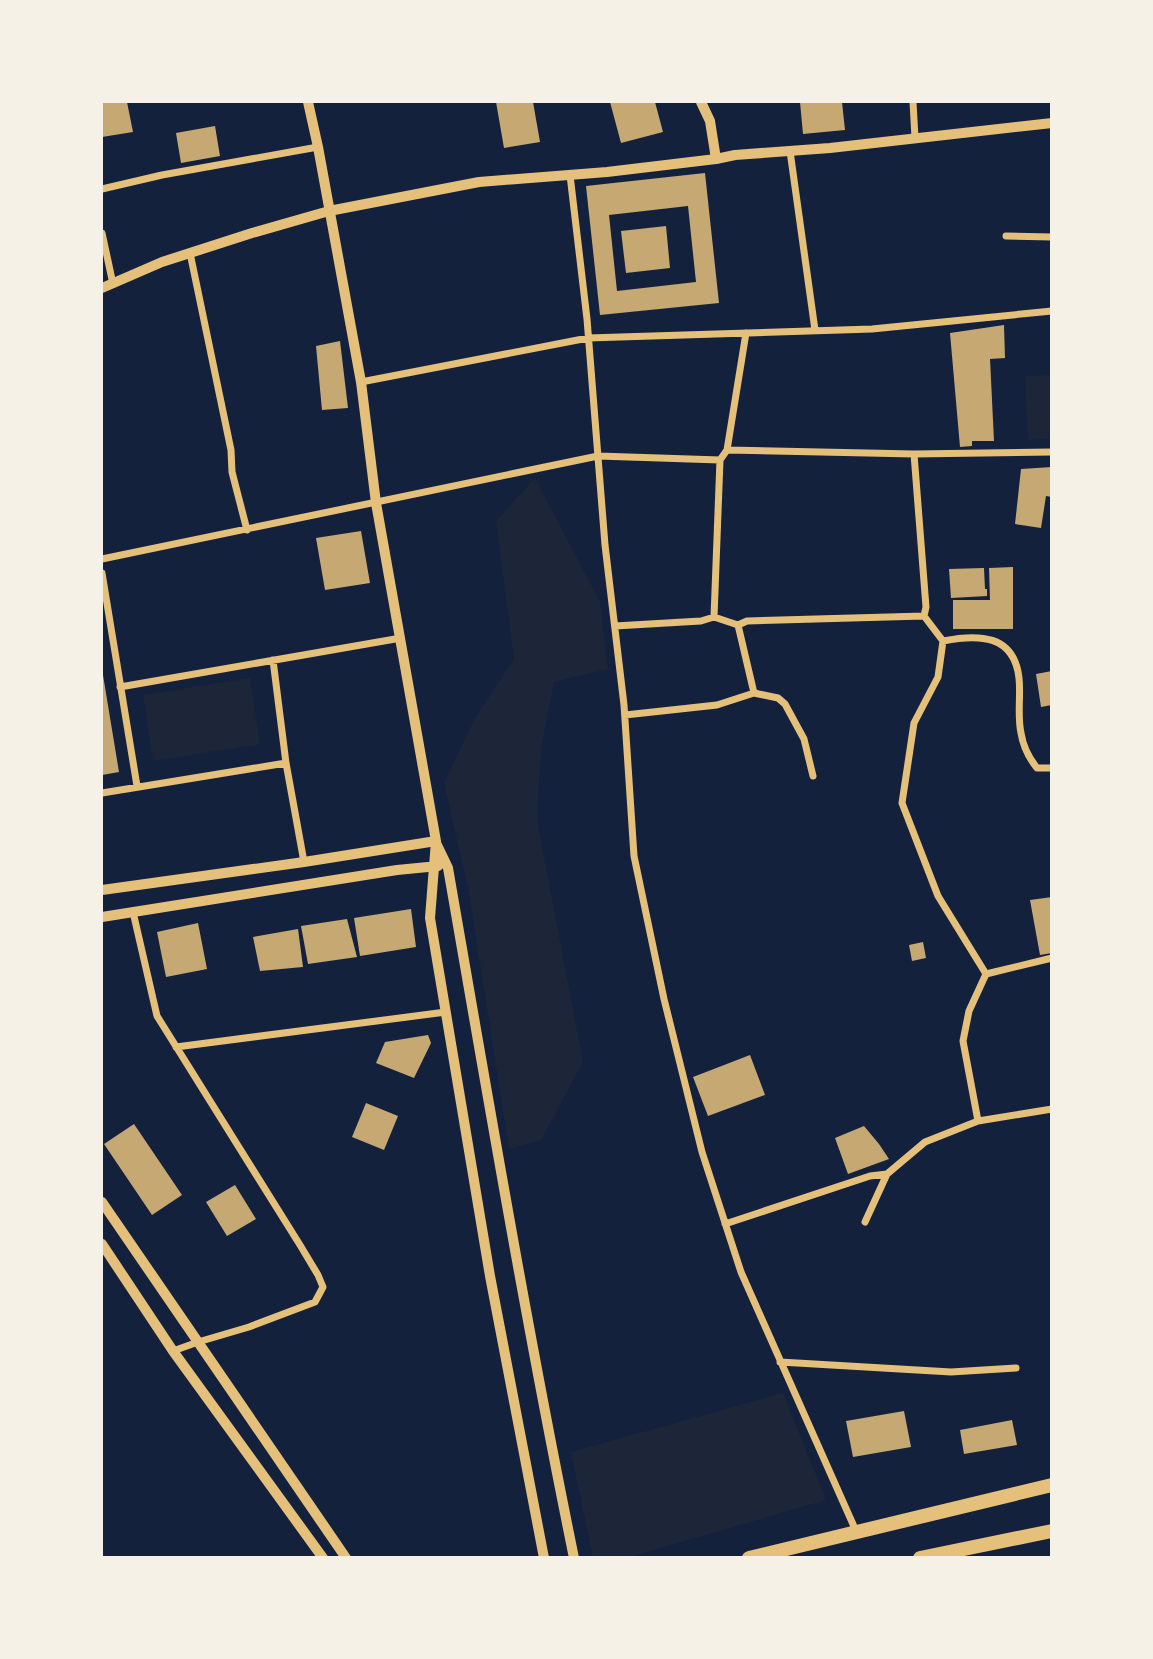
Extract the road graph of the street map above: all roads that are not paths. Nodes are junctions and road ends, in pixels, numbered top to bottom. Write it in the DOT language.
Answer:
graph roads {
  1 [pos="308,102"];
  2 [pos="701,102"];
  3 [pos="913,102"];
  4 [pos="1052,123"];
  5 [pos="915,138"];
  6 [pos="318,147"];
  7 [pos="790,151"];
  8 [pos="716,159"];
  9 [pos="570,175"];
  10 [pos="102,189"];
  11 [pos="329,211"];
  12 [pos="102,233"];
  13 [pos="1006,236"];
  14 [pos="1052,237"];
  15 [pos="190,253"];
  16 [pos="107,286"];
  17 [pos="1052,312"];
  18 [pos="815,330"];
  19 [pos="747,333"];
  20 [pos="588,338"];
  21 [pos="361,382"];
  22 [pos="727,450"];
  23 [pos="1052,452"];
  24 [pos="914,454"];
  25 [pos="598,456"];
  26 [pos="720,460"];
  27 [pos="376,503"];
  28 [pos="247,530"];
  29 [pos="102,559"];
  30 [pos="102,573"];
  31 [pos="924,616"];
  32 [pos="714,617"];
  33 [pos="738,625"];
  34 [pos="615,626"];
  35 [pos="401,638"];
  36 [pos="943,641"];
  37 [pos="273,660"];
  38 [pos="120,687"];
  39 [pos="754,693"];
  40 [pos="625,715"];
  41 [pos="286,763"];
  42 [pos="1052,768"];
  43 [pos="813,776"];
  44 [pos="137,786"];
  45 [pos="102,793"];
  46 [pos="436,841"];
  47 [pos="304,862"];
  48 [pos="434,866"];
  49 [pos="448,868"];
  50 [pos="102,890"];
  51 [pos="133,912"];
  52 [pos="102,917"];
  53 [pos="1052,958"];
  54 [pos="986,974"];
  55 [pos="446,1012"];
  56 [pos="176,1047"];
  57 [pos="1052,1109"];
  58 [pos="978,1121"];
  59 [pos="887,1174"];
  60 [pos="102,1202"];
  61 [pos="865,1222"];
  62 [pos="725,1224"];
  63 [pos="102,1244"];
  64 [pos="198,1342"];
  65 [pos="173,1351"];
  66 [pos="780,1362"];
  67 [pos="1016,1368"];
  68 [pos="1052,1485"];
  69 [pos="856,1531"];
  70 [pos="1052,1531"];
  71 [pos="323,1558"];
  72 [pos="346,1558"];
  73 [pos="544,1558"];
  74 [pos="574,1558"];
  75 [pos="748,1558"];
  76 [pos="920,1558"];
  1 -- 6 [label="street"];
  2 -- 8 [label="street"];
  3 -- 5 [label="street"];
  4 -- 5 [label="street"];
  5 -- 7 [label="street"];
  6 -- 10 [label="street"];
  6 -- 11 [label="street"];
  7 -- 8 [label="street"];
  7 -- 18 [label="street"];
  8 -- 9 [label="street"];
  9 -- 11 [label="street"];
  9 -- 20 [label="street"];
  11 -- 15 [label="street"];
  11 -- 21 [label="street"];
  12 -- 16 [label="street"];
  13 -- 14 [label="street"];
  15 -- 16 [label="street"];
  15 -- 28 [label="street"];
  17 -- 18 [label="street"];
  18 -- 19 [label="street"];
  19 -- 20 [label="street"];
  19 -- 22 [label="street"];
  20 -- 21 [label="street"];
  20 -- 25 [label="street"];
  21 -- 27 [label="street"];
  22 -- 24 [label="street"];
  22 -- 26 [label="street"];
  23 -- 24 [label="street"];
  24 -- 31 [label="street"];
  25 -- 26 [label="street"];
  25 -- 27 [label="street"];
  25 -- 34 [label="street"];
  26 -- 32 [label="street"];
  27 -- 28 [label="street"];
  27 -- 35 [label="street"];
  28 -- 29 [label="street"];
  30 -- 38 [label="street"];
  31 -- 33 [label="street"];
  31 -- 36 [label="street"];
  32 -- 33 [label="street"];
  32 -- 34 [label="street"];
  33 -- 39 [label="street"];
  34 -- 40 [label="street"];
  35 -- 37 [label="street"];
  35 -- 46 [label="street"];
  36 -- 42 [label="street"];
  36 -- 54 [label="street"];
  37 -- 38 [label="street"];
  37 -- 41 [label="street"];
  38 -- 44 [label="street"];
  39 -- 40 [label="street"];
  39 -- 43 [label="street"];
  40 -- 62 [label="street"];
  41 -- 44 [label="street"];
  41 -- 47 [label="street"];
  44 -- 45 [label="street"];
  46 -- 47 [label="street"];
  46 -- 48 [label="street"];
  46 -- 49 [label="street"];
  47 -- 50 [label="street"];
  48 -- 49 [label="street"];
  48 -- 51 [label="street"];
  48 -- 55 [label="street"];
  49 -- 74 [label="street"];
  51 -- 52 [label="street"];
  51 -- 56 [label="street"];
  53 -- 54 [label="street"];
  54 -- 58 [label="street"];
  55 -- 56 [label="street"];
  55 -- 73 [label="street"];
  56 -- 64 [label="street"];
  57 -- 58 [label="street"];
  58 -- 59 [label="street"];
  59 -- 61 [label="street"];
  59 -- 62 [label="street"];
  60 -- 64 [label="street"];
  62 -- 66 [label="street"];
  63 -- 65 [label="street"];
  64 -- 65 [label="street"];
  64 -- 72 [label="street"];
  65 -- 71 [label="street"];
  66 -- 67 [label="street"];
  66 -- 69 [label="street"];
  68 -- 69 [label="highway"];
  69 -- 75 [label="highway"];
  70 -- 76 [label="highway"];
}
